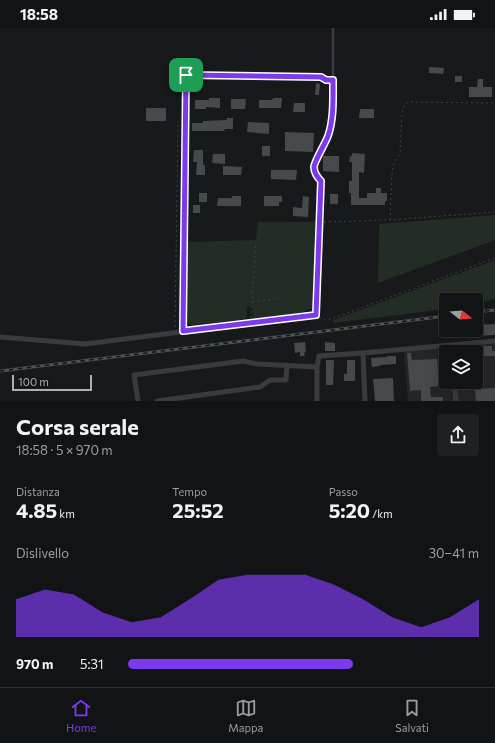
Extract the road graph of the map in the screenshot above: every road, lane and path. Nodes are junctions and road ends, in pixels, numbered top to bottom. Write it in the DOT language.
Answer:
graph roads {
  1 [pos="333,28"];
  2 [pos="333,80"];
  3 [pos="495,103"];
  4 [pos="178,122"];
  5 [pos="495,212"];
  6 [pos="390,220"];
  7 [pos="320,222"];
  8 [pos="256,242"];
  9 [pos="495,258"];
  10 [pos="279,298"];
  11 [pos="252,302"];
  12 [pos="316,315"];
  13 [pos="250,323"];
  14 [pos="183,331"];
  15 [pos="175,332"];
  16 [pos="0,337"];
  17 [pos="495,341"];
  18 [pos="452,345"];
  19 [pos="439,346"];
  20 [pos="363,353"];
  21 [pos="288,365"];
  22 [pos="317,367"];
  23 [pos="455,389"];
  24 [pos="138,401"];
  25 [pos="156,401"];
  26 [pos="317,401"];
  27 [pos="366,401"];
  28 [pos="456,401"];
  1 -- 2 [label="lane"];
  2 -- 7 [label="lane"];
  2 -- 14 [label="lane"];
  3 -- 6 [label="path"];
  4 -- 15 [label="path"];
  5 -- 6 [label="path"];
  6 -- 7 [label="path"];
  7 -- 12 [label="lane"];
  8 -- 11 [label="path"];
  9 -- 12 [label="path"];
  10 -- 11 [label="path"];
  11 -- 13 [label="path"];
  12 -- 13 [label="street"];
  13 -- 14 [label="street"];
  14 -- 15 [label="street"];
  15 -- 16 [label="street"];
  17 -- 18 [label="street"];
  19 -- 20 [label="street"];
  20 -- 22 [label="street"];
  20 -- 27 [label="street"];
  21 -- 22 [label="street"];
  21 -- 24 [label="street"];
  21 -- 25 [label="street"];
  22 -- 26 [label="street"];
  23 -- 28 [label="street"];
}
